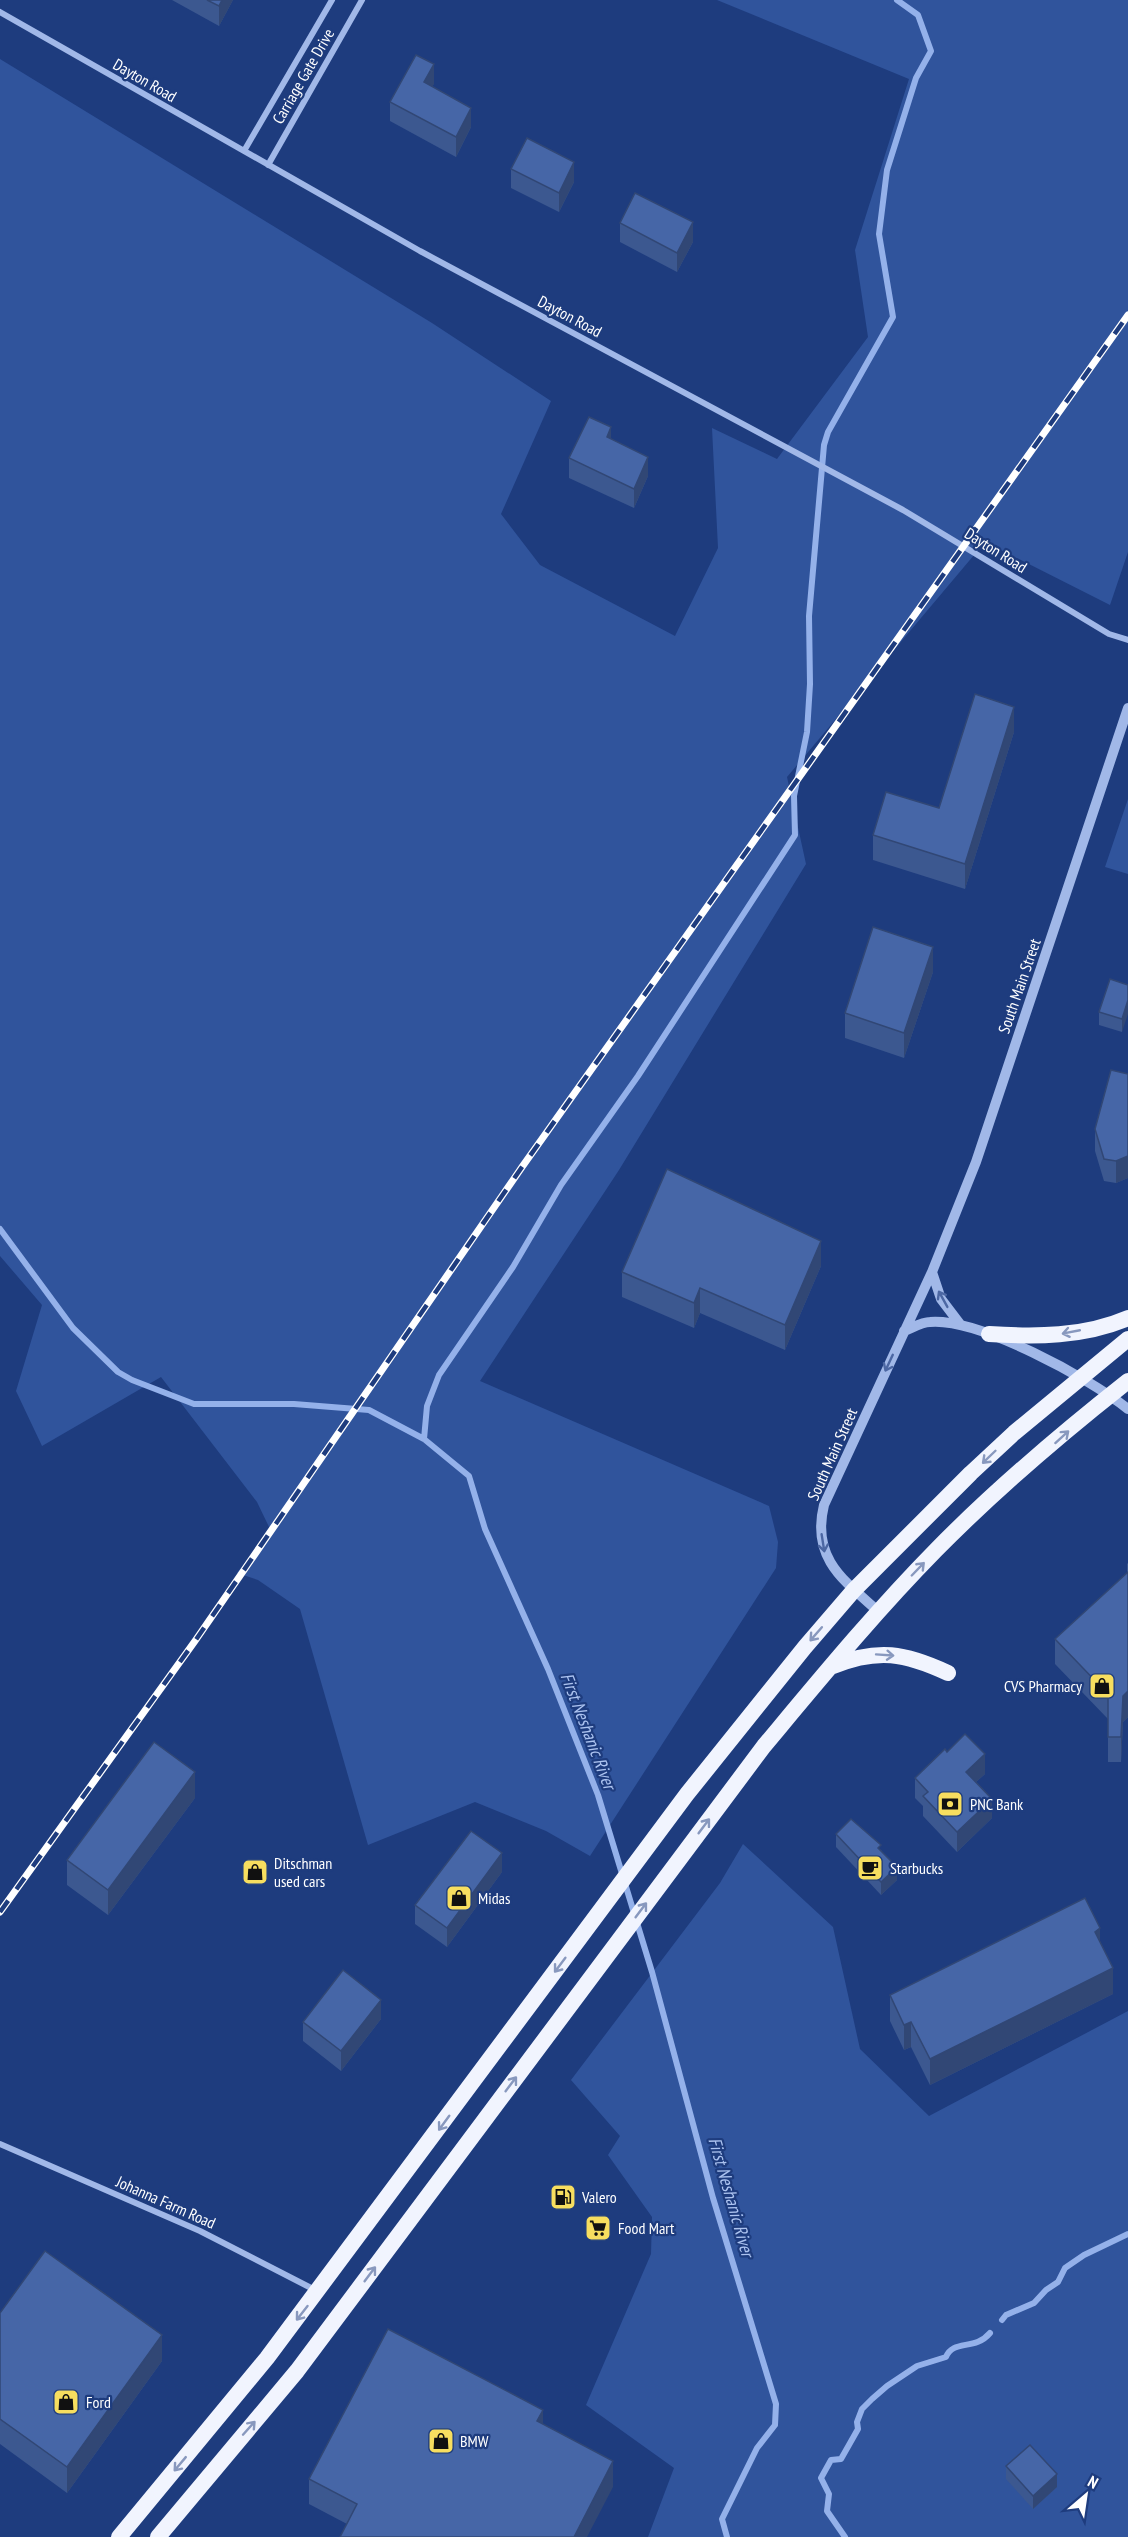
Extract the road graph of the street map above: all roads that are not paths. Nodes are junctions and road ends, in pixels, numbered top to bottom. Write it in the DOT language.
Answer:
graph roads {
  1 [pos="332,0"];
  2 [pos="362,0"];
  3 [pos="0,12"];
  4 [pos="244,151"];
  5 [pos="268,165"];
  6 [pos="1128,640"];
  7 [pos="1128,708"];
  8 [pos="932,1272"];
  9 [pos="1128,1318"];
  10 [pos="960,1324"];
  11 [pos="904,1331"];
  12 [pos="989,1334"];
  13 [pos="1128,1339"];
  14 [pos="1080,1377"];
  15 [pos="1128,1381"];
  16 [pos="1110,1395"];
  17 [pos="1128,1409"];
  18 [pos="854,1590"];
  19 [pos="878,1611"];
  20 [pos="829,1667"];
  21 [pos="948,1673"];
  22 [pos="0,2144"];
  23 [pos="318,2292"];
  24 [pos="119,2537"];
  25 [pos="158,2537"];
  1 -- 4 [label="street, Carriage Gate Drive"];
  2 -- 5 [label="street, Carriage Gate Drive"];
  3 -- 4 [label="street, Dayton Road"];
  4 -- 5 [label="street, Dayton Road"];
  5 -- 6 [label="street, Dayton Road"];
  7 -- 8 [label="street, South Main Street"];
  10 -- 8 [label="street, one-way"];
  8 -- 11 [label="street, South Main Street"];
  9 -- 12 [label="highway, one-way"];
  10 -- 11 [label="street"];
  10 -- 12 [label="street"];
  11 -- 18 [label="street, South Main Street, one-way"];
  12 -- 14 [label="street"];
  13 -- 14 [label="highway"];
  14 -- 16 [label="street"];
  14 -- 18 [label="highway, one-way"];
  15 -- 16 [label="highway"];
  16 -- 17 [label="street"];
  19 -- 16 [label="highway, one-way"];
  18 -- 19 [label="street, South Main Street"];
  18 -- 23 [label="highway, one-way"];
  19 -- 20 [label="highway"];
  20 -- 21 [label="highway, one-way"];
  25 -- 20 [label="highway, one-way"];
  22 -- 23 [label="street, Johanna Farm Road"];
  23 -- 24 [label="highway, one-way"];
}
